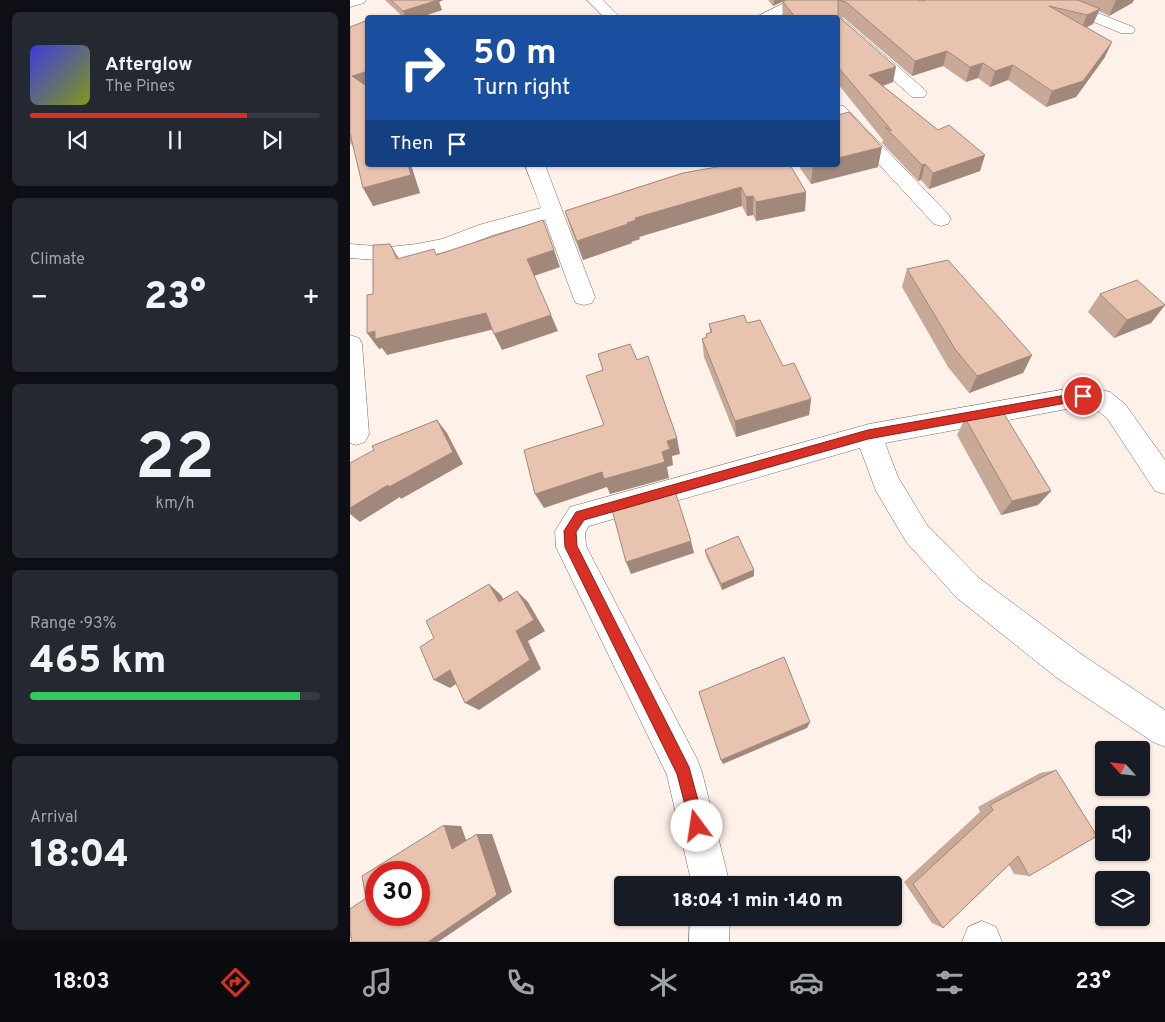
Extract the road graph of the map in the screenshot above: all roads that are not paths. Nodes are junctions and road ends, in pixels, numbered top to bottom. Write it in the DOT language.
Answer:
graph roads {
  1 [pos="359,0"];
  2 [pos="594,0"];
  3 [pos="802,0"];
  4 [pos="1052,0"];
  5 [pos="350,3"];
  6 [pos="611,15"];
  7 [pos="767,15"];
  8 [pos="840,24"];
  9 [pos="1127,30"];
  10 [pos="918,94"];
  11 [pos="840,112"];
  12 [pos="536,167"];
  13 [pos="562,217"];
  14 [pos="941,219"];
  15 [pos="350,251"];
  16 [pos="584,297"];
  17 [pos="350,344"];
  18 [pos="356,434"];
  19 [pos="868,434"];
  20 [pos="1165,482"];
  21 [pos="1165,730"];
  22 [pos="709,876"];
  23 [pos="710,926"];
  24 [pos="709,942"];
  1 -- 5 [label="street"];
  2 -- 6 [label="street"];
  3 -- 7 [label="street"];
  4 -- 9 [label="street"];
  8 -- 10 [label="street"];
  11 -- 14 [label="street"];
  12 -- 13 [label="street"];
  13 -- 15 [label="street"];
  13 -- 16 [label="street"];
  17 -- 18 [label="street"];
  19 -- 20 [label="street"];
  19 -- 21 [label="street"];
  19 -- 22 [label="street"];
  23 -- 24 [label="street"];
}
